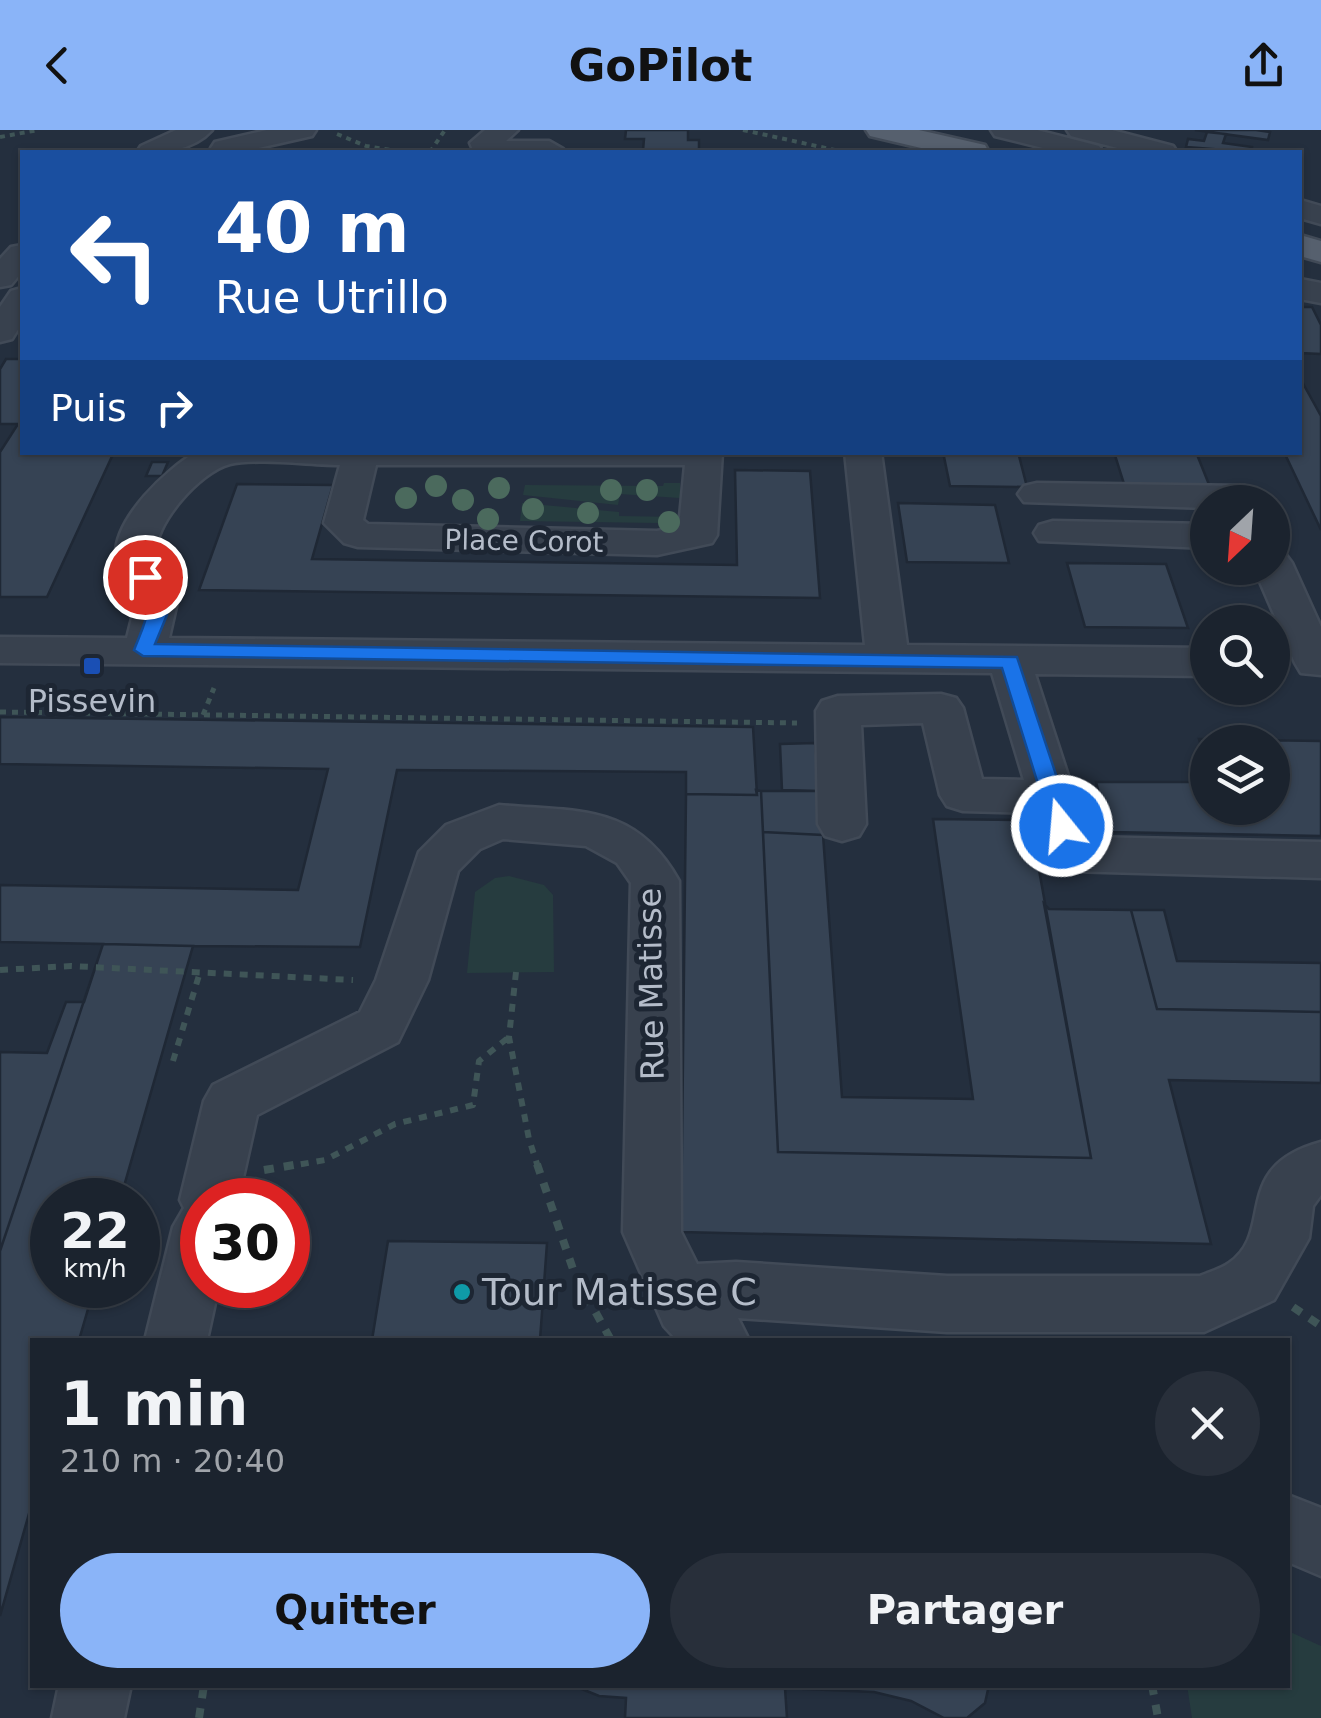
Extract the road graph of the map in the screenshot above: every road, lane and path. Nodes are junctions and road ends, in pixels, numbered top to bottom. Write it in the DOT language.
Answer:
graph roads {
  1 [pos="38,130"];
  2 [pos="198,130"];
  3 [pos="266,130"];
  4 [pos="302,130"];
  5 [pos="504,130"];
  6 [pos="743,130"];
  7 [pos="881,130"];
  8 [pos="930,130"];
  9 [pos="1005,130"];
  10 [pos="1081,130"];
  11 [pos="331,131"];
  12 [pos="0,137"];
  13 [pos="549,144"];
  14 [pos="154,150"];
  15 [pos="219,150"];
  16 [pos="391,150"];
  17 [pos="835,150"];
  18 [pos="966,150"];
  19 [pos="1005,150"];
  20 [pos="1081,150"];
  21 [pos="1158,150"];
  22 [pos="20,256"];
  23 [pos="0,278"];
  24 [pos="20,302"];
  25 [pos="6,331"];
  26 [pos="222,455"];
  27 [pos="361,455"];
  28 [pos="464,455"];
  29 [pos="681,455"];
  30 [pos="700,455"];
  31 [pos="862,455"];
  32 [pos="1190,490"];
  33 [pos="1037,494"];
  34 [pos="1053,533"];
  35 [pos="1190,536"];
  36 [pos="1283,585"];
  37 [pos="1315,647"];
  38 [pos="0,650"];
  39 [pos="143,650"];
  40 [pos="1290,656"];
  41 [pos="888,659"];
  42 [pos="1010,662"];
  43 [pos="1190,662"];
  44 [pos="0,712"];
  45 [pos="838,724"];
  46 [pos="1054,798"];
  47 [pos="842,824"];
  48 [pos="1321,860"];
  49 [pos="0,970"];
  50 [pos="200,972"];
  51 [pos="516,972"];
  52 [pos="402,980"];
  53 [pos="509,1037"];
  54 [pos="172,1061"];
  55 [pos="1321,1166"];
  56 [pos="214,1178"];
  57 [pos="275,1178"];
  58 [pos="680,1292"];
  59 [pos="183,1308"];
  60 [pos="176,1338"];
  61 [pos="610,1338"];
  62 [pos="716,1338"];
  63 [pos="1290,1531"];
  64 [pos="1321,1542"];
  65 [pos="94,1688"];
  66 [pos="204,1688"];
  67 [pos="1153,1688"];
  68 [pos="88,1718"];
  69 [pos="199,1718"];
  70 [pos="1158,1718"];
  1 -- 12 [label="path"];
  2 -- 14 [label="street"];
  3 -- 15 [label="street"];
  4 -- 15 [label="street"];
  5 -- 13 [label="street"];
  6 -- 17 [label="path"];
  7 -- 18 [label="main road"];
  8 -- 19 [label="main road"];
  9 -- 20 [label="street"];
  10 -- 21 [label="street"];
  11 -- 16 [label="path"];
  22 -- 23 [label="street"];
  24 -- 25 [label="street"];
  26 -- 39 [label="street"];
  27 -- 30 [label="street, Place Corot"];
  28 -- 29 [label="street"];
  31 -- 41 [label="street"];
  32 -- 33 [label="street"];
  34 -- 35 [label="street"];
  36 -- 37 [label="street"];
  37 -- 40 [label="street"];
  38 -- 39 [label="street"];
  39 -- 41 [label="street"];
  41 -- 42 [label="street"];
  42 -- 43 [label="street"];
  42 -- 46 [label="street"];
  44 -- 45 [label="path"];
  45 -- 46 [label="street"];
  45 -- 47 [label="street"];
  46 -- 48 [label="street"];
  49 -- 50 [label="path"];
  50 -- 52 [label="path"];
  50 -- 54 [label="path"];
  51 -- 53 [label="path"];
  52 -- 56 [label="street, Rue Matisse"];
  52 -- 58 [label="street, Rue Matisse"];
  53 -- 57 [label="path"];
  53 -- 61 [label="path"];
  55 -- 58 [label="street"];
  58 -- 62 [label="street, Rue Matisse"];
  59 -- 60 [label="street, Rue Matisse"];
  63 -- 64 [label="street"];
  65 -- 68 [label="street"];
  66 -- 69 [label="path"];
  67 -- 70 [label="path"];
}
